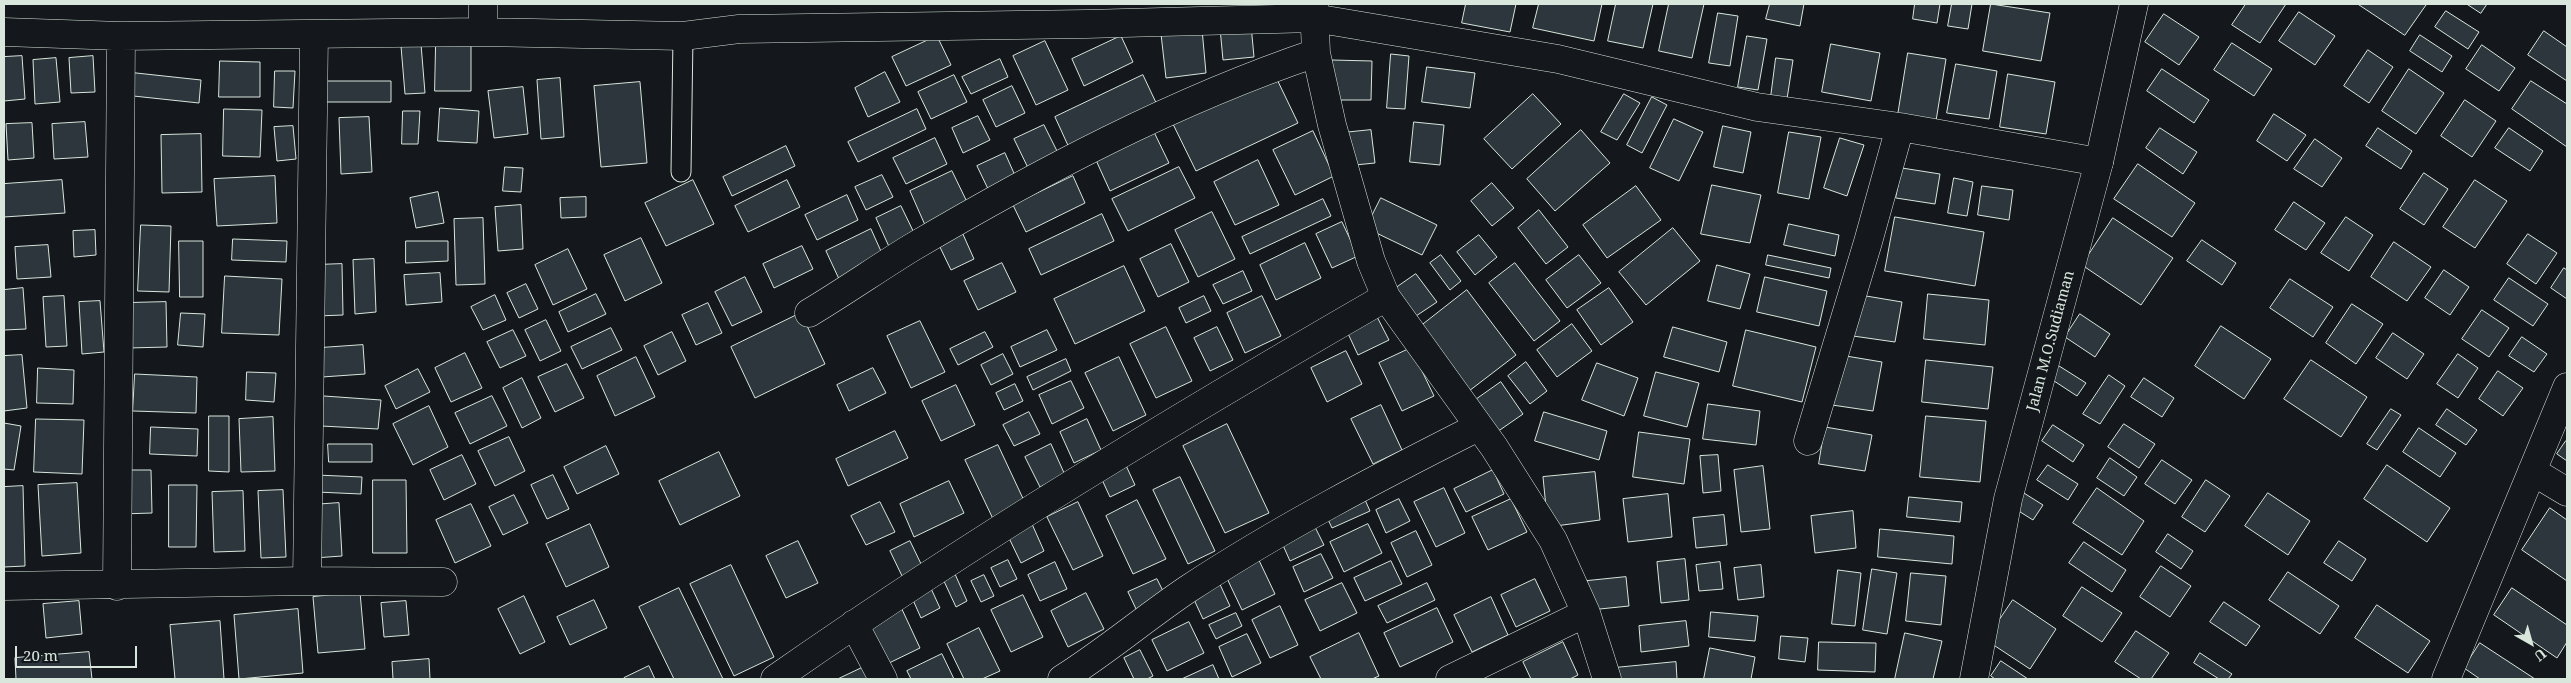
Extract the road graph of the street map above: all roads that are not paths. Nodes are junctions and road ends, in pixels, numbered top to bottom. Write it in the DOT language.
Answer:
graph roads {
  1 [pos="483,4"];
  2 [pos="2134,4"];
  3 [pos="1314,11"];
  4 [pos="4,32"];
  5 [pos="483,32"];
  6 [pos="314,34"];
  7 [pos="121,36"];
  8 [pos="683,36"];
  9 [pos="1316,53"];
  10 [pos="1900,127"];
  11 [pos="2099,162"];
  12 [pos="681,172"];
  13 [pos="1386,297"];
  14 [pos="809,313"];
  15 [pos="2567,387"];
  16 [pos="1478,427"];
  17 [pos="1808,442"];
  18 [pos="2532,470"];
  19 [pos="2567,492"];
  20 [pos="307,581"];
  21 [pos="443,582"];
  22 [pos="4,586"];
  23 [pos="117,586"];
  24 [pos="1586,614"];
  25 [pos="854,624"];
  26 [pos="775,679"];
  27 [pos="883,679"];
  28 [pos="1062,679"];
  29 [pos="1450,679"];
  30 [pos="1607,679"];
  31 [pos="1974,679"];
  32 [pos="2446,679"];
  1 -- 5 [label="street"];
  2 -- 11 [label="street, Jalan M.O.Sudiaman"];
  3 -- 8 [label="street"];
  3 -- 9 [label="street"];
  3 -- 10 [label="street"];
  4 -- 7 [label="street"];
  5 -- 6 [label="street"];
  5 -- 8 [label="street"];
  6 -- 7 [label="street"];
  6 -- 20 [label="street"];
  7 -- 23 [label="street"];
  8 -- 12 [label="lane"];
  9 -- 13 [label="street"];
  9 -- 14 [label="street"];
  10 -- 11 [label="street"];
  10 -- 17 [label="street"];
  11 -- 31 [label="street, Jalan M.O.Sudiaman"];
  13 -- 16 [label="street"];
  13 -- 25 [label="street"];
  15 -- 18 [label="street"];
  16 -- 24 [label="street"];
  16 -- 28 [label="street"];
  18 -- 19 [label="street"];
  18 -- 32 [label="street"];
  20 -- 21 [label="street"];
  20 -- 23 [label="street"];
  22 -- 23 [label="street"];
  24 -- 29 [label="street"];
  24 -- 30 [label="street"];
  25 -- 26 [label="street"];
  25 -- 27 [label="street"];
}
